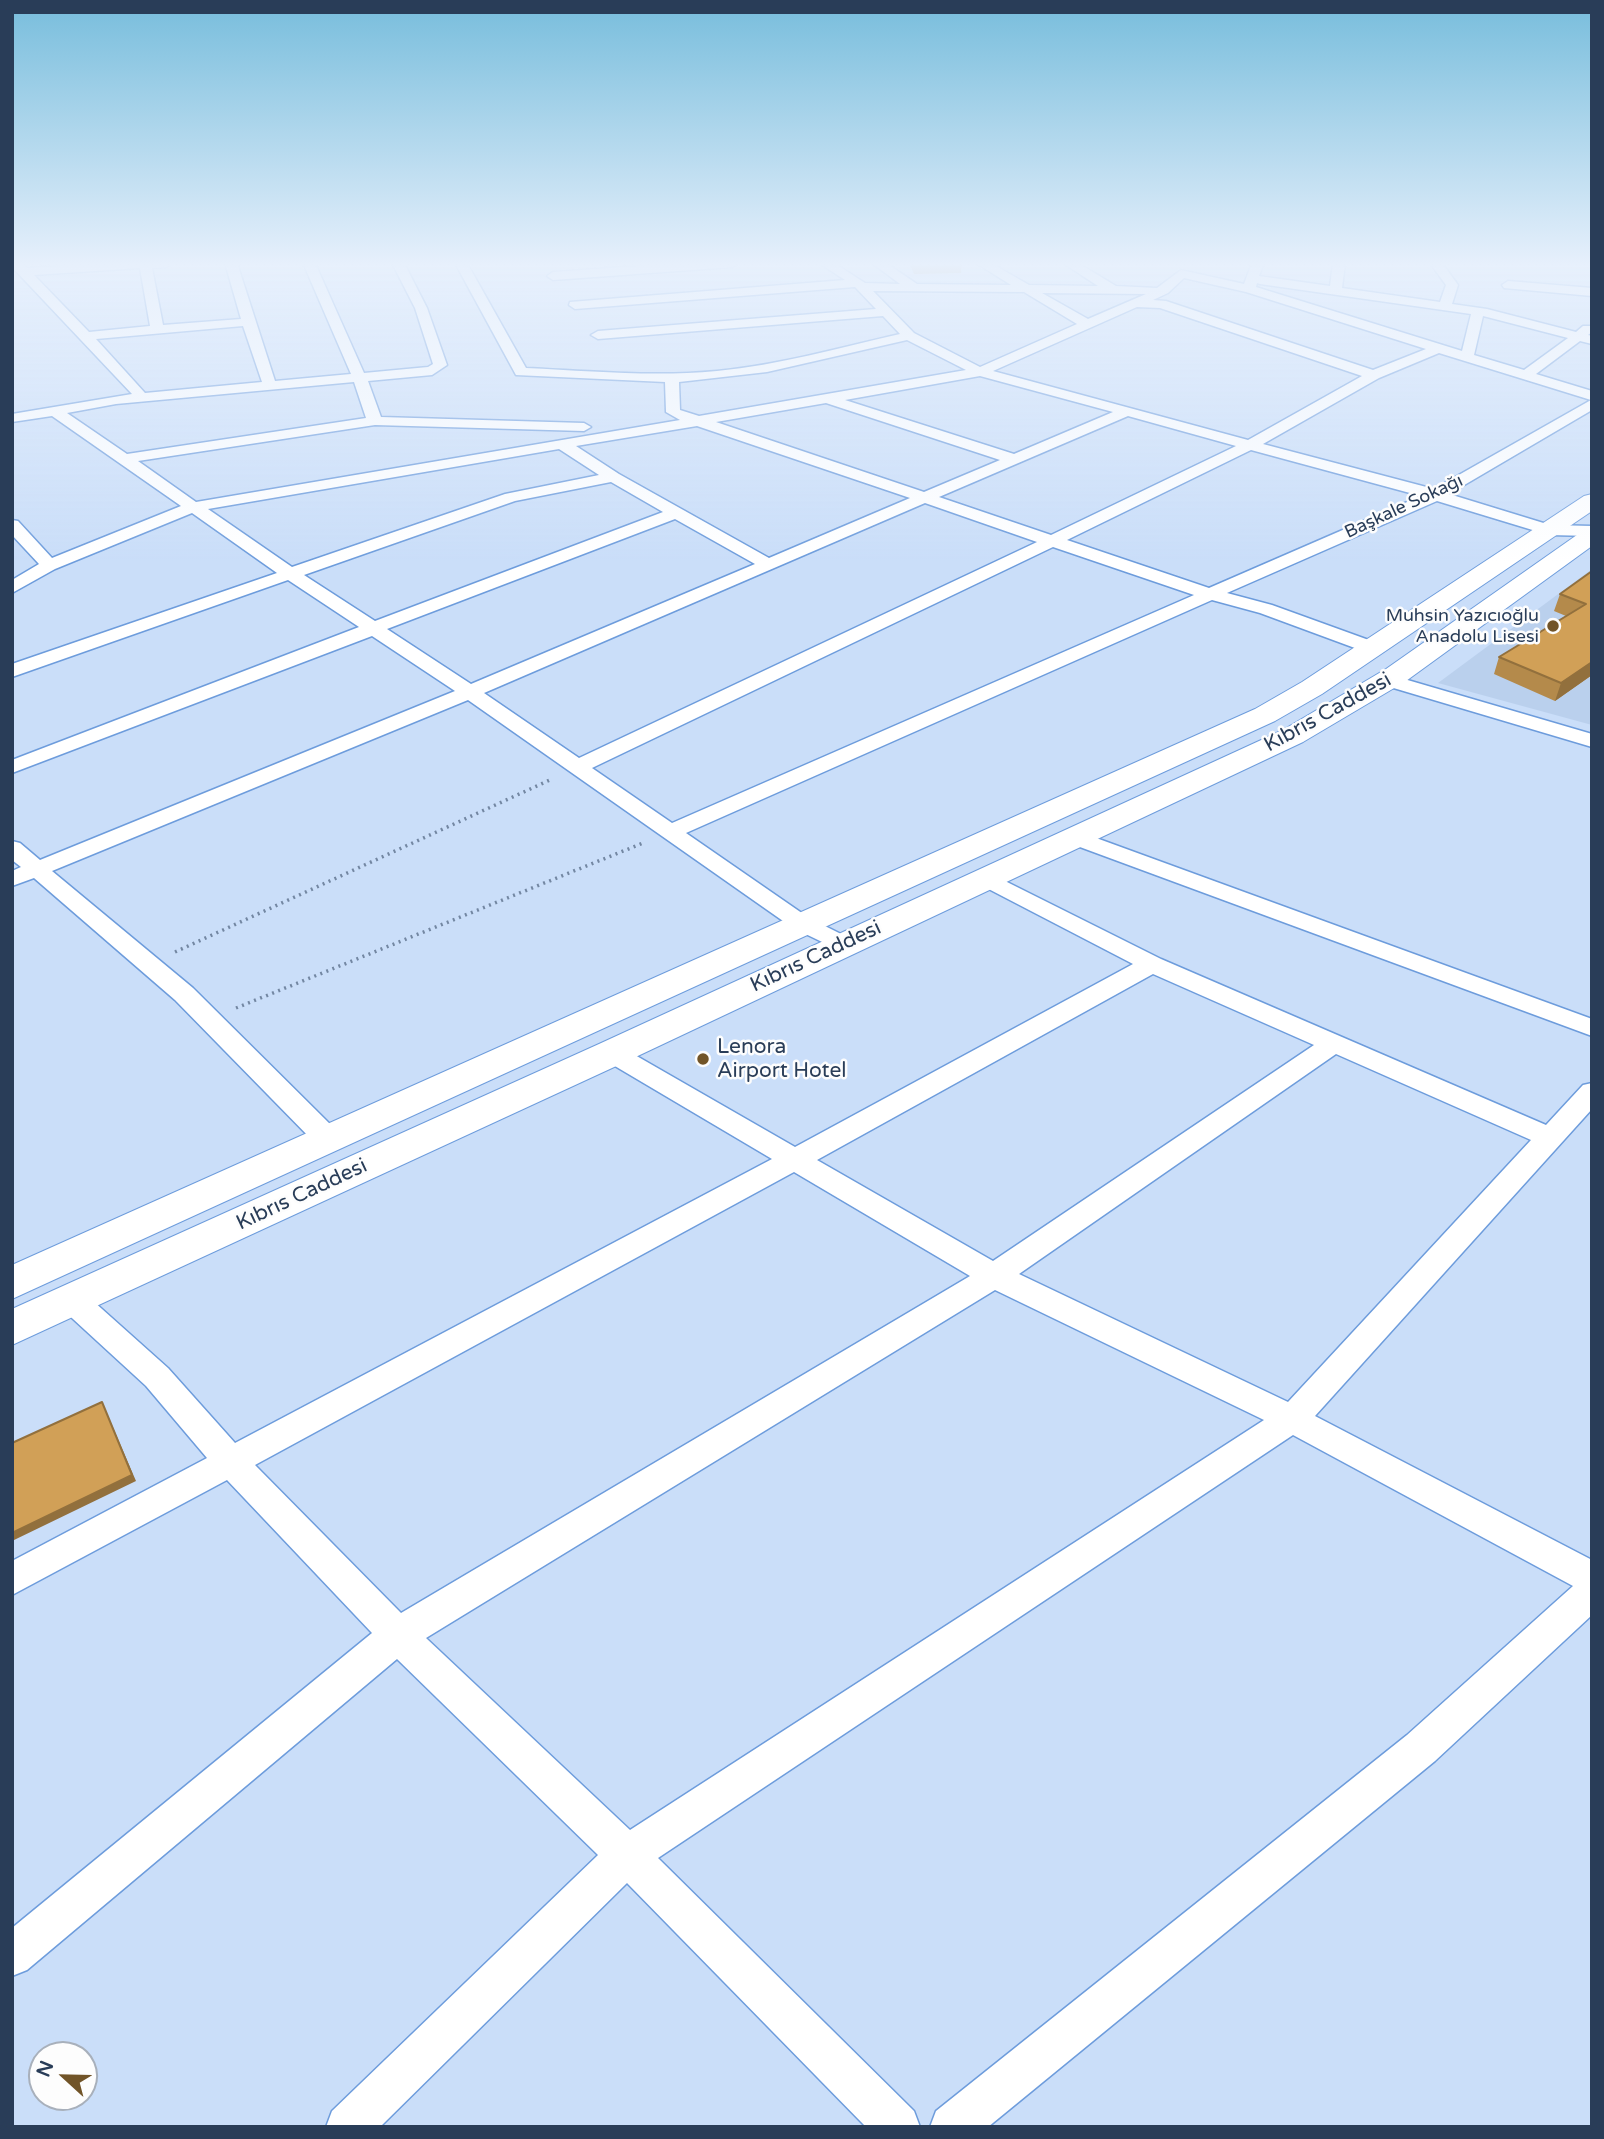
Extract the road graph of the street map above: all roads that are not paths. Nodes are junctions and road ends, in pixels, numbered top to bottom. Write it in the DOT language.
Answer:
graph roads {
  1 [pos="112,363"];
  2 [pos="262,363"];
  3 [pos="353,363"];
  4 [pos="439,363"];
  5 [pos="516,363"];
  6 [pos="787,363"];
  7 [pos="962,363"];
  8 [pos="1000,363"];
  9 [pos="1337,363"];
  10 [pos="1403,363"];
  11 [pos="1486,363"];
  12 [pos="1546,363"];
  13 [pos="980,372"];
  14 [pos="1374,375"];
  15 [pos="1526,375"];
  16 [pos="359,377"];
  17 [pos="673,378"];
  18 [pos="270,385"];
  19 [pos="1592,396"];
  20 [pos="141,397"];
  21 [pos="828,399"];
  22 [pos="1592,404"];
  23 [pos="55,411"];
  24 [pos="1128,411"];
  25 [pos="12,418"];
  26 [pos="375,421"];
  27 [pos="698,421"];
  28 [pos="652,428"];
  29 [pos="560,443"];
  30 [pos="1251,444"];
  31 [pos="123,459"];
  32 [pos="1013,459"];
  33 [pos="613,477"];
  34 [pos="1436,495"];
  35 [pos="922,497"];
  36 [pos="1592,502"];
  37 [pos="193,507"];
  38 [pos="677,512"];
  39 [pos="12,525"];
  40 [pos="1549,530"];
  41 [pos="1592,533"];
  42 [pos="1052,541"];
  43 [pos="767,564"];
  44 [pos="50,565"];
  45 [pos="289,573"];
  46 [pos="12,588"];
  47 [pos="1208,594"];
  48 [pos="372,629"];
  49 [pos="1370,647"];
  50 [pos="12,671"];
  51 [pos="1387,680"];
  52 [pos="470,692"];
  53 [pos="1592,741"];
  54 [pos="12,766"];
  55 [pos="577,767"];
  56 [pos="670,832"];
  57 [pos="1077,838"];
  58 [pos="12,848"];
  59 [pos="38,868"];
  60 [pos="12,878"];
  61 [pos="985,878"];
  62 [pos="801,923"];
  63 [pos="843,944"];
  64 [pos="1152,964"];
  65 [pos="1592,1028"];
  66 [pos="1335,1044"];
  67 [pos="612,1054"];
  68 [pos="1592,1092"];
  69 [pos="1549,1137"];
  70 [pos="327,1138"];
  71 [pos="796,1159"];
  72 [pos="994,1276"];
  73 [pos="12,1283"];
  74 [pos="72,1300"];
  75 [pos="12,1328"];
  76 [pos="1292,1419"];
  77 [pos="230,1461"];
  78 [pos="1592,1578"];
  79 [pos="12,1580"];
  80 [pos="1592,1591"];
  81 [pos="398,1635"];
  82 [pos="627,1855"];
  83 [pos="12,1955"];
  84 [pos="348,2127"];
  85 [pos="898,2127"];
  86 [pos="953,2127"];
  1 -- 20 [label="street"];
  2 -- 18 [label="street"];
  3 -- 16 [label="street"];
  4 -- 16 [label="street"];
  5 -- 17 [label="street"];
  6 -- 17 [label="street"];
  7 -- 13 [label="street"];
  8 -- 13 [label="street"];
  9 -- 14 [label="street"];
  10 -- 14 [label="street"];
  11 -- 15 [label="street"];
  12 -- 15 [label="street"];
  13 -- 21 [label="street"];
  13 -- 24 [label="street"];
  14 -- 30 [label="street"];
  15 -- 19 [label="street"];
  16 -- 18 [label="street"];
  16 -- 26 [label="street"];
  17 -- 27 [label="street"];
  18 -- 20 [label="street"];
  20 -- 23 [label="street"];
  21 -- 27 [label="street"];
  21 -- 32 [label="street"];
  22 -- 34 [label="street, Başkale Sokağı"];
  23 -- 25 [label="street"];
  23 -- 31 [label="street"];
  24 -- 30 [label="street"];
  24 -- 32 [label="street"];
  26 -- 28 [label="street"];
  26 -- 31 [label="street"];
  27 -- 28 [label="street"];
  27 -- 35 [label="street"];
  28 -- 29 [label="street"];
  29 -- 33 [label="street"];
  29 -- 37 [label="street"];
  30 -- 34 [label="street"];
  30 -- 42 [label="street"];
  31 -- 37 [label="street"];
  32 -- 35 [label="street"];
  33 -- 38 [label="street"];
  33 -- 45 [label="street"];
  34 -- 40 [label="street"];
  34 -- 47 [label="street, Başkale Sokağı"];
  35 -- 42 [label="street"];
  35 -- 43 [label="street"];
  36 -- 40 [label="main road"];
  37 -- 44 [label="street"];
  37 -- 45 [label="street"];
  38 -- 43 [label="street"];
  38 -- 48 [label="street"];
  39 -- 44 [label="street"];
  40 -- 41 [label="street"];
  40 -- 49 [label="main road"];
  41 -- 51 [label="main road, Kıbrıs Caddesi"];
  42 -- 47 [label="street"];
  42 -- 55 [label="street"];
  43 -- 52 [label="street"];
  44 -- 46 [label="street"];
  45 -- 48 [label="street"];
  45 -- 50 [label="street"];
  47 -- 49 [label="street"];
  47 -- 56 [label="street, Başkale Sokağı"];
  48 -- 52 [label="street"];
  48 -- 54 [label="street"];
  49 -- 62 [label="main road"];
  51 -- 53 [label="street"];
  51 -- 57 [label="main road, Kıbrıs Caddesi"];
  52 -- 55 [label="street"];
  52 -- 59 [label="street"];
  55 -- 56 [label="street"];
  56 -- 62 [label="street"];
  57 -- 61 [label="main road, Kıbrıs Caddesi"];
  57 -- 65 [label="street"];
  58 -- 59 [label="street"];
  59 -- 60 [label="street"];
  59 -- 70 [label="street"];
  61 -- 63 [label="main road, Kıbrıs Caddesi"];
  61 -- 64 [label="street"];
  62 -- 63 [label="street"];
  62 -- 70 [label="main road"];
  63 -- 67 [label="main road, Kıbrıs Caddesi"];
  64 -- 66 [label="street"];
  64 -- 71 [label="street"];
  66 -- 69 [label="street"];
  66 -- 72 [label="street"];
  67 -- 71 [label="street"];
  67 -- 74 [label="main road, Kıbrıs Caddesi"];
  68 -- 69 [label="street"];
  69 -- 76 [label="street"];
  70 -- 73 [label="main road"];
  71 -- 72 [label="street"];
  71 -- 77 [label="street"];
  72 -- 76 [label="street"];
  72 -- 81 [label="street"];
  74 -- 75 [label="main road, Kıbrıs Caddesi"];
  74 -- 77 [label="street"];
  76 -- 78 [label="street"];
  76 -- 82 [label="street"];
  77 -- 79 [label="street"];
  77 -- 81 [label="street"];
  80 -- 86 [label="street"];
  81 -- 82 [label="street"];
  81 -- 83 [label="street"];
  82 -- 84 [label="street"];
  82 -- 85 [label="street"];
}
